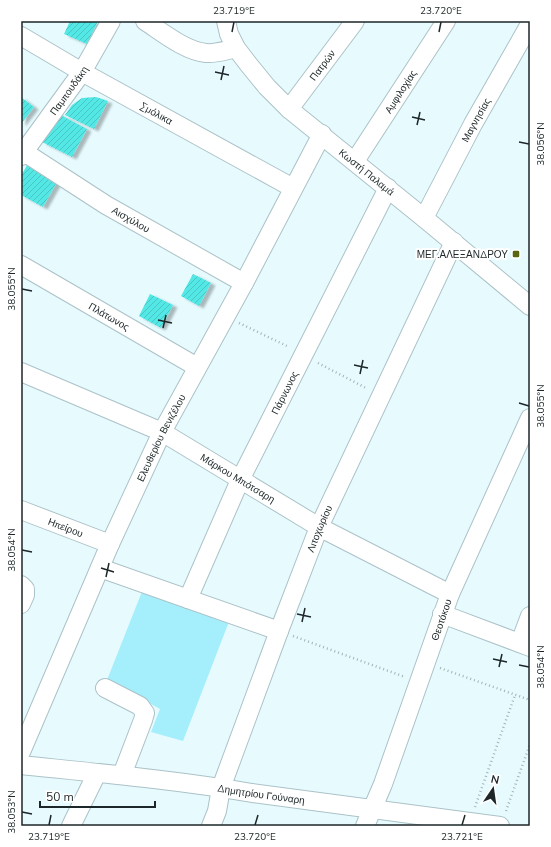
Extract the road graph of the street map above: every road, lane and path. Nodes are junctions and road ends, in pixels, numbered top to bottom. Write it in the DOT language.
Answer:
graph roads {
  1 [pos="111,21"];
  2 [pos="145,21"];
  3 [pos="355,21"];
  4 [pos="446,21"];
  5 [pos="530,24"];
  6 [pos="233,31"];
  7 [pos="21,36"];
  8 [pos="82,72"];
  9 [pos="289,109"];
  10 [pos="322,134"];
  11 [pos="22,153"];
  12 [pos="354,161"];
  13 [pos="293,188"];
  14 [pos="388,188"];
  15 [pos="424,218"];
  16 [pos="454,242"];
  17 [pos="21,265"];
  18 [pos="244,283"];
  19 [pos="530,306"];
  20 [pos="196,367"];
  21 [pos="21,372"];
  22 [pos="530,418"];
  23 [pos="162,432"];
  24 [pos="240,480"];
  25 [pos="21,510"];
  26 [pos="319,527"];
  27 [pos="110,544"];
  28 [pos="100,568"];
  29 [pos="21,585"];
  30 [pos="450,594"];
  31 [pos="188,599"];
  32 [pos="21,604"];
  33 [pos="442,614"];
  34 [pos="530,616"];
  35 [pos="278,631"];
  36 [pos="525,645"];
  37 [pos="425,663"];
  38 [pos="419,682"];
  39 [pos="106,688"];
  40 [pos="515,695"];
  41 [pos="530,700"];
  42 [pos="530,744"];
  43 [pos="21,752"];
  44 [pos="21,765"];
  45 [pos="96,772"];
  46 [pos="122,776"];
  47 [pos="221,788"];
  48 [pos="373,809"];
  49 [pos="503,819"];
  50 [pos="470,822"];
  51 [pos="71,826"];
  52 [pos="211,826"];
  53 [pos="365,826"];
  1 -- 8 [label="street, Παμπουδάκη"];
  2 -- 6 [label="street"];
  3 -- 9 [label="street, Πατρών"];
  4 -- 12 [label="street, Αμφιλοχίας"];
  5 -- 15 [label="street, Μαγνησίας"];
  6 -- 9 [label="street, Κωστή Παλαμά"];
  7 -- 8 [label="street, Σμόλικα"];
  8 -- 11 [label="street, Παμπουδάκη"];
  8 -- 13 [label="street, Σμόλικα"];
  9 -- 10 [label="street, Κωστή Παλαμά"];
  10 -- 12 [label="street, Κωστή Παλαμά"];
  10 -- 13 [label="street, Ελευθερίου Βενιζέλου"];
  11 -- 18 [label="street, Αισχύλου"];
  12 -- 14 [label="street, Κωστή Παλαμά"];
  13 -- 18 [label="street, Ελευθερίου Βενιζέλου"];
  14 -- 15 [label="street, Κωστή Παλαμά"];
  14 -- 24 [label="street, Πάρνωνος"];
  15 -- 16 [label="street, Κωστή Παλαμά"];
  16 -- 19 [label="street, Κωστή Παλαμά"];
  16 -- 26 [label="street, Λιτοχωρίου"];
  17 -- 20 [label="street, Πλάτωνος"];
  18 -- 20 [label="street, Ελευθερίου Βενιζέλου"];
  20 -- 23 [label="street, Ελευθερίου Βενιζέλου"];
  21 -- 23 [label="street, Μάρκου Μπότσαρη"];
  22 -- 30 [label="street, Θεοτόκου"];
  23 -- 24 [label="street, Μάρκου Μπότσαρη"];
  23 -- 27 [label="street, Ελευθερίου Βενιζέλου"];
  24 -- 26 [label="street, Μάρκου Μπότσαρη"];
  24 -- 31 [label="street, Πάρνωνος"];
  25 -- 27 [label="street, Ηπείρου"];
  26 -- 30 [label="street, Μάρκου Μπότσαρη"];
  26 -- 35 [label="street, Λιτοχωρίου"];
  27 -- 28 [label="street, Ελευθερίου Βενιζέλου"];
  28 -- 31 [label="street"];
  28 -- 43 [label="street, Ελευθερίου Βενιζέλου"];
  29 -- 32 [label="street"];
  30 -- 33 [label="street, Θεοτόκου"];
  31 -- 35 [label="street"];
  33 -- 36 [label="street"];
  33 -- 37 [label="street, Θεοτόκου"];
  34 -- 36 [label="street"];
  35 -- 38 [label="path"];
  35 -- 47 [label="street, Λιτοχωρίου"];
  37 -- 38 [label="street, Θεοτόκου"];
  37 -- 40 [label="path"];
  38 -- 48 [label="street, Θεοτόκου"];
  39 -- 46 [label="street"];
  40 -- 41 [label="path"];
  40 -- 50 [label="path"];
  42 -- 49 [label="path"];
  44 -- 45 [label="street, Δημητρίου Γούναρη"];
  45 -- 46 [label="street, Δημητρίου Γούναρη"];
  45 -- 51 [label="street"];
  46 -- 47 [label="street, Δημητρίου Γούναρη"];
  47 -- 48 [label="street, Δημητρίου Γούναρη"];
  47 -- 52 [label="street, Λιτοχωρίου"];
  48 -- 50 [label="street, Δημητρίου Γούναρη"];
  48 -- 53 [label="street, Θεοτόκου"];
  49 -- 50 [label="street, Δημητρίου Γούναρη"];
}
